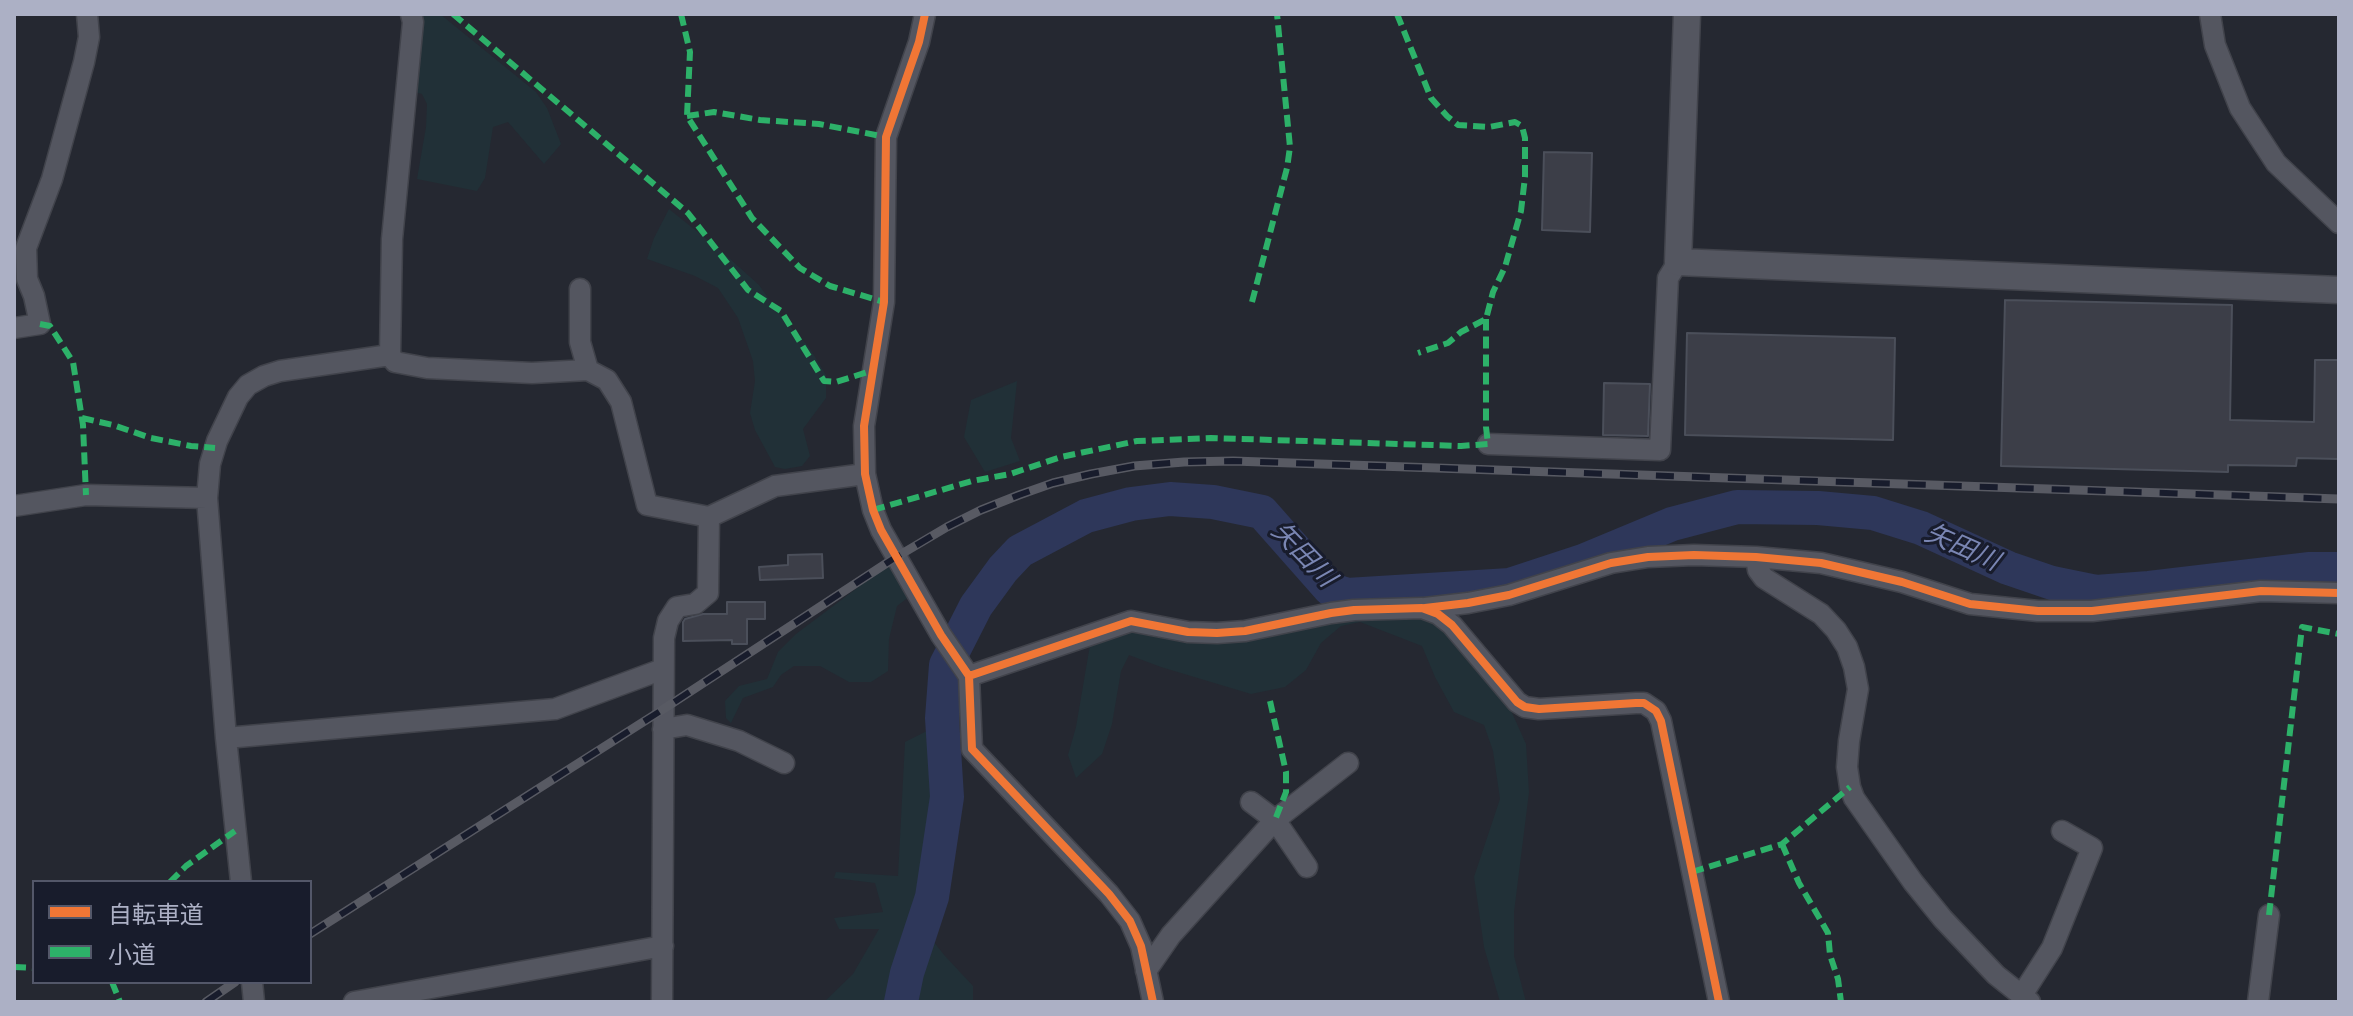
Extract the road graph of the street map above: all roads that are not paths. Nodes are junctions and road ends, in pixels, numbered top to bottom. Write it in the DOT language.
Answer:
graph roads {
  1 [pos="87,14"];
  2 [pos="411,14"];
  3 [pos="925,14"];
  4 [pos="1687,14"];
  5 [pos="2210,14"];
  6 [pos="2339,223"];
  7 [pos="1678,262"];
  8 [pos="580,289"];
  9 [pos="2339,290"];
  10 [pos="14,328"];
  11 [pos="390,355"];
  12 [pos="588,370"];
  13 [pos="1488,444"];
  14 [pos="865,474"];
  15 [pos="207,498"];
  16 [pos="14,506"];
  17 [pos="709,517"];
  18 [pos="1756,557"];
  19 [pos="2339,593"];
  20 [pos="1422,608"];
  21 [pos="663,669"];
  22 [pos="966,672"];
  23 [pos="663,729"];
  24 [pos="226,738"];
  25 [pos="784,763"];
  26 [pos="1348,763"];
  27 [pos="1251,802"];
  28 [pos="1275,820"];
  29 [pos="2062,831"];
  30 [pos="1307,867"];
  31 [pos="241,880"];
  32 [pos="2269,915"];
  33 [pos="663,946"];
  34 [pos="1146,971"];
  35 [pos="2026,998"];
  36 [pos="354,1002"];
  37 [pos="662,1002"];
  38 [pos="1153,1002"];
  39 [pos="1719,1002"];
  40 [pos="2258,1002"];
  1 -- 10 [label="street"];
  2 -- 11 [label="street"];
  3 -- 14 [label="street"];
  4 -- 7 [label="street"];
  5 -- 6 [label="street"];
  7 -- 9 [label="street"];
  7 -- 13 [label="street"];
  8 -- 12 [label="street"];
  11 -- 12 [label="street"];
  11 -- 15 [label="street"];
  12 -- 17 [label="street"];
  14 -- 17 [label="street"];
  14 -- 22 [label="street"];
  15 -- 16 [label="street"];
  15 -- 24 [label="street"];
  17 -- 21 [label="street"];
  18 -- 19 [label="street"];
  18 -- 20 [label="street"];
  18 -- 35 [label="street"];
  20 -- 22 [label="street"];
  20 -- 39 [label="street"];
  21 -- 23 [label="street"];
  21 -- 24 [label="street"];
  22 -- 34 [label="street"];
  23 -- 25 [label="street"];
  23 -- 33 [label="street"];
  24 -- 31 [label="street"];
  26 -- 28 [label="street"];
  27 -- 28 [label="street"];
  28 -- 30 [label="street"];
  28 -- 34 [label="street"];
  29 -- 35 [label="street"];
  32 -- 40 [label="street"];
  33 -- 36 [label="street"];
  33 -- 37 [label="street"];
  34 -- 38 [label="street"];
}
